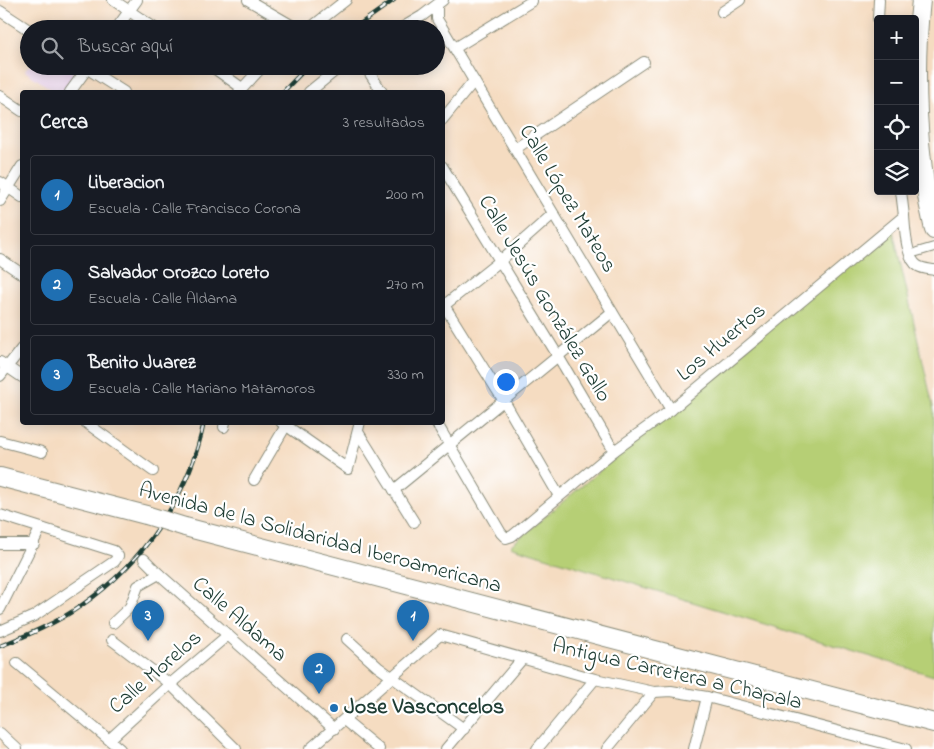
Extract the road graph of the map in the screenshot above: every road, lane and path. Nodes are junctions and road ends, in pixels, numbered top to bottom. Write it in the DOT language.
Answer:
graph roads {
  1 [pos="114,0"];
  2 [pos="137,0"];
  3 [pos="248,0"];
  4 [pos="346,0"];
  5 [pos="740,0"];
  6 [pos="879,0"];
  7 [pos="921,0"];
  8 [pos="532,1"];
  9 [pos="440,3"];
  10 [pos="129,10"];
  11 [pos="0,11"];
  12 [pos="722,12"];
  13 [pos="878,15"];
  14 [pos="122,20"];
  15 [pos="143,20"];
  16 [pos="282,20"];
  17 [pos="320,20"];
  18 [pos="414,20"];
  19 [pos="439,20"];
  20 [pos="20,24"];
  21 [pos="445,31"];
  22 [pos="455,48"];
  23 [pos="644,62"];
  24 [pos="81,75"];
  25 [pos="98,75"];
  26 [pos="222,75"];
  27 [pos="254,75"];
  28 [pos="330,75"];
  29 [pos="371,75"];
  30 [pos="474,81"];
  31 [pos="71,90"];
  32 [pos="121,90"];
  33 [pos="240,90"];
  34 [pos="311,90"];
  35 [pos="381,90"];
  36 [pos="0,96"];
  37 [pos="20,111"];
  38 [pos="445,116"];
  39 [pos="515,149"];
  40 [pos="20,169"];
  41 [pos="445,171"];
  42 [pos="0,182"];
  43 [pos="9,188"];
  44 [pos="901,195"];
  45 [pos="20,196"];
  46 [pos="931,200"];
  47 [pos="0,201"];
  48 [pos="553,214"];
  49 [pos="904,216"];
  50 [pos="934,230"];
  51 [pos="934,247"];
  52 [pos="918,252"];
  53 [pos="0,259"];
  54 [pos="500,261"];
  55 [pos="934,270"];
  56 [pos="20,273"];
  57 [pos="445,303"];
  58 [pos="445,308"];
  59 [pos="612,312"];
  60 [pos="20,350"];
  61 [pos="558,356"];
  62 [pos="3,364"];
  63 [pos="0,376"];
  64 [pos="20,377"];
  65 [pos="504,401"];
  66 [pos="671,410"];
  67 [pos="89,425"];
  68 [pos="284,425"];
  69 [pos="288,425"];
  70 [pos="438,425"];
  71 [pos="359,427"];
  72 [pos="0,441"];
  73 [pos="450,446"];
  74 [pos="614,451"];
  75 [pos="42,452"];
  76 [pos="153,471"];
  77 [pos="0,477"];
  78 [pos="254,480"];
  79 [pos="394,490"];
  80 [pos="559,496"];
  81 [pos="0,515"];
  82 [pos="414,522"];
  83 [pos="40,529"];
  84 [pos="0,544"];
  85 [pos="34,544"];
  86 [pos="144,559"];
  87 [pos="159,574"];
  88 [pos="0,609"];
  89 [pos="113,623"];
  90 [pos="0,630"];
  91 [pos="228,635"];
  92 [pos="347,639"];
  93 [pos="112,640"];
  94 [pos="524,658"];
  95 [pos="16,663"];
  96 [pos="393,677"];
  97 [pos="595,679"];
  98 [pos="170,684"];
  99 [pos="654,692"];
  100 [pos="707,697"];
  101 [pos="344,720"];
  102 [pos="934,723"];
  103 [pos="334,729"];
  104 [pos="464,729"];
  105 [pos="0,733"];
  106 [pos="110,739"];
  107 [pos="17,749"];
  108 [pos="120,749"];
  109 [pos="236,749"];
  110 [pos="310,749"];
  111 [pos="379,749"];
  112 [pos="446,749"];
  113 [pos="537,749"];
  114 [pos="607,749"];
  115 [pos="694,749"];
  116 [pos="906,749"];
  1 -- 10 [label="street"];
  2 -- 10 [label="street"];
  3 -- 16 [label="street"];
  4 -- 17 [label="street"];
  5 -- 12 [label="street"];
  6 -- 13 [label="street"];
  7 -- 46 [label="highway"];
  8 -- 22 [label="street"];
  9 -- 18 [label="street"];
  9 -- 19 [label="street, Calle López Mateos"];
  10 -- 14 [label="street"];
  10 -- 15 [label="street"];
  11 -- 20 [label="street"];
  21 -- 22 [label="street, Calle López Mateos"];
  22 -- 30 [label="street, Calle López Mateos"];
  23 -- 39 [label="street"];
  24 -- 31 [label="street"];
  25 -- 32 [label="street"];
  26 -- 33 [label="street"];
  27 -- 33 [label="street"];
  28 -- 34 [label="street"];
  29 -- 35 [label="street"];
  30 -- 38 [label="street"];
  30 -- 39 [label="street, Calle López Mateos"];
  36 -- 37 [label="street"];
  39 -- 48 [label="street, Calle López Mateos"];
  40 -- 43 [label="street"];
  41 -- 54 [label="street, Calle Jesús González Gallo"];
  42 -- 43 [label="street"];
  43 -- 45 [label="street"];
  43 -- 47 [label="street"];
  44 -- 49 [label="street"];
  46 -- 50 [label="highway"];
  48 -- 54 [label="street"];
  48 -- 59 [label="street, Calle López Mateos"];
  49 -- 55 [label="street"];
  49 -- 66 [label="street, Los Huertos"];
  51 -- 52 [label="street"];
  53 -- 56 [label="street"];
  54 -- 57 [label="street"];
  54 -- 61 [label="street, Calle Jesús González Gallo"];
  58 -- 65 [label="street"];
  59 -- 61 [label="street"];
  59 -- 66 [label="street, Calle López Mateos"];
  60 -- 62 [label="street"];
  61 -- 65 [label="street"];
  61 -- 74 [label="street, Calle Jesús González Gallo"];
  62 -- 63 [label="street"];
  62 -- 64 [label="street"];
  65 -- 73 [label="street"];
  65 -- 80 [label="street"];
  66 -- 74 [label="street, Los Huertos"];
  67 -- 76 [label="street"];
  68 -- 78 [label="street"];
  69 -- 71 [label="street"];
  70 -- 73 [label="street"];
  71 -- 79 [label="street"];
  72 -- 75 [label="street"];
  73 -- 79 [label="street"];
  73 -- 80 [label="street, Los Huertos"];
  74 -- 80 [label="street, Los Huertos"];
  77 -- 102 [label="highway, Avenida de la Solidaridad Iberoamericana, bridge"];
  79 -- 82 [label="street"];
  81 -- 83 [label="street"];
  83 -- 85 [label="street"];
  83 -- 90 [label="street"];
  84 -- 85 [label="street"];
  85 -- 88 [label="street"];
  86 -- 87 [label="street, Calle Aldama"];
  87 -- 89 [label="street"];
  87 -- 91 [label="street, Calle Aldama"];
  91 -- 98 [label="street, Calle Morelos"];
  91 -- 103 [label="street, Calle Aldama"];
  92 -- 96 [label="street"];
  93 -- 98 [label="street"];
  94 -- 96 [label="street, Antigua Carretera a Chapala"];
  94 -- 97 [label="street, Antigua Carretera a Chapala"];
  94 -- 104 [label="street"];
  95 -- 106 [label="street"];
  96 -- 101 [label="street"];
  96 -- 104 [label="street"];
  97 -- 99 [label="street, Antigua Carretera a Chapala"];
  97 -- 113 [label="street"];
  98 -- 106 [label="street, Calle Morelos"];
  98 -- 109 [label="street"];
  99 -- 100 [label="street, Antigua Carretera a Chapala"];
  99 -- 114 [label="street"];
  100 -- 115 [label="street"];
  100 -- 116 [label="street, Antigua Carretera a Chapala"];
  101 -- 103 [label="street"];
  101 -- 111 [label="street"];
  103 -- 110 [label="street"];
  104 -- 112 [label="street"];
  105 -- 107 [label="street"];
  106 -- 108 [label="street"];
}
